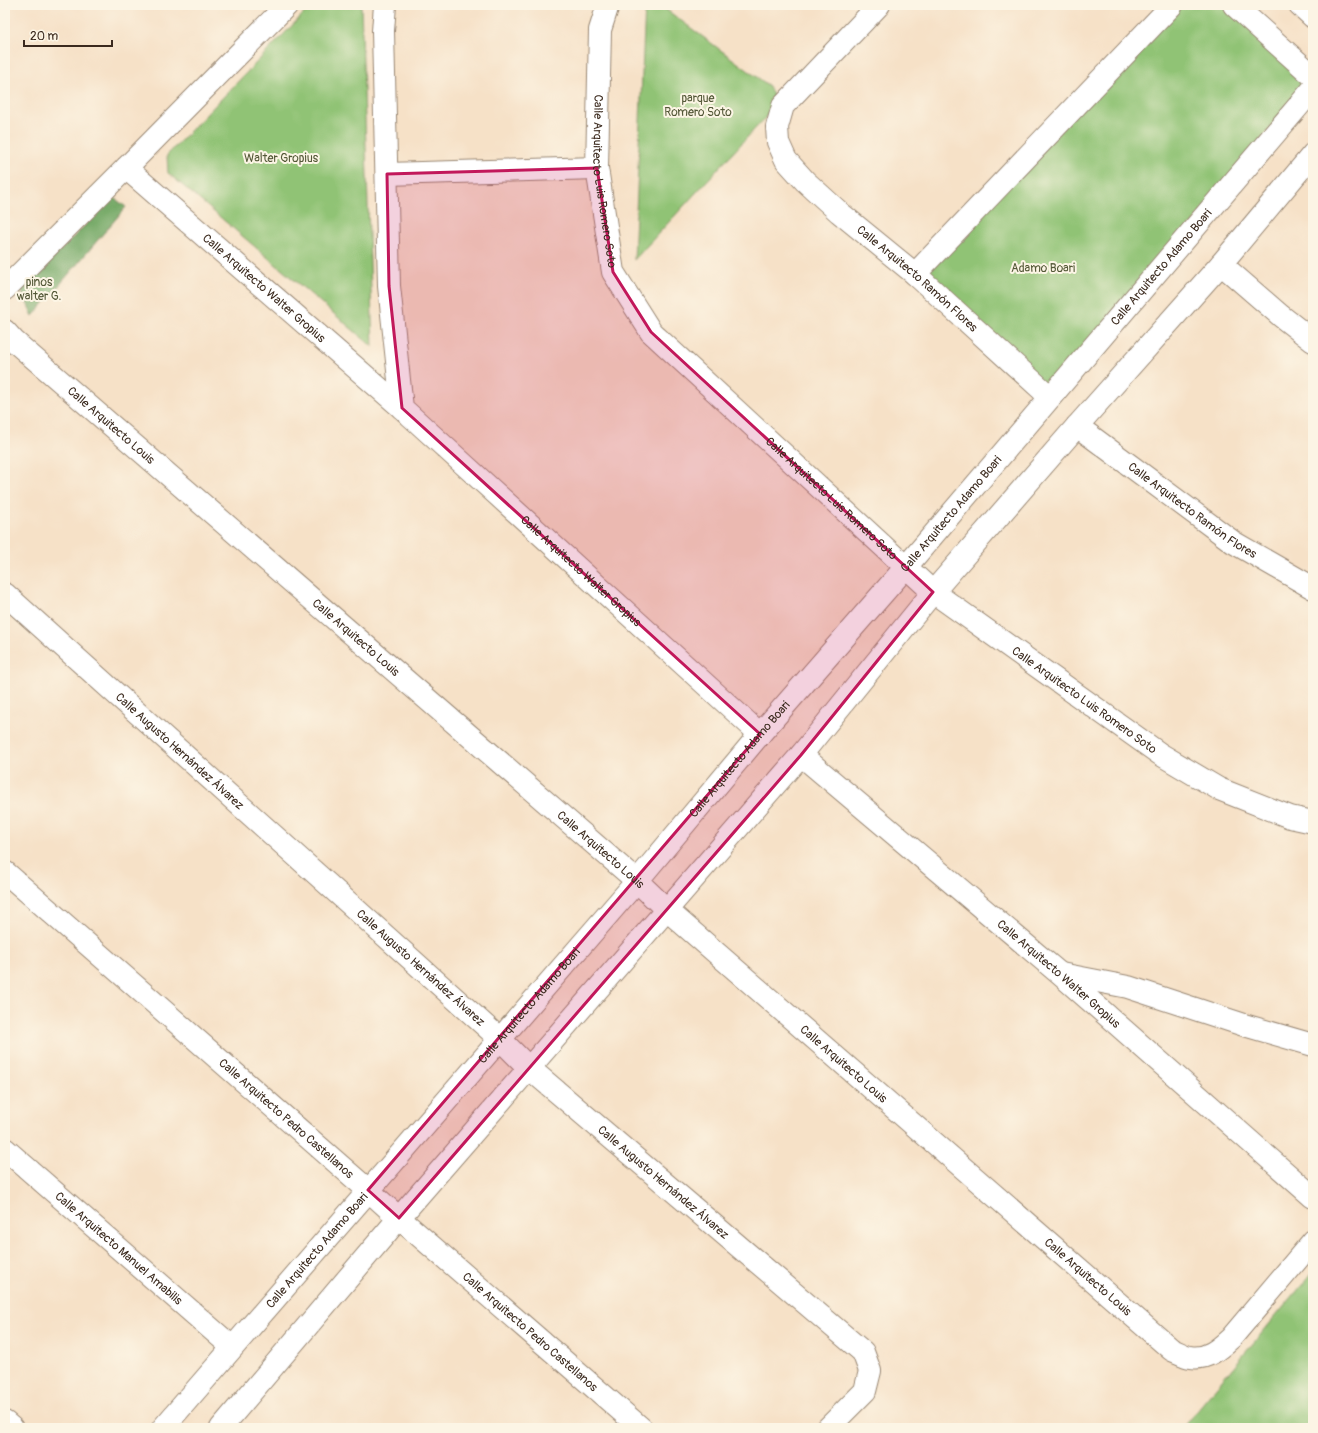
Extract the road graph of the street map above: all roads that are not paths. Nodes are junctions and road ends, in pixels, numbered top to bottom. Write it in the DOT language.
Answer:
graph roads {
  1 [pos="287,5"];
  2 [pos="385,5"];
  3 [pos="608,5"];
  4 [pos="879,5"];
  5 [pos="1172,5"];
  6 [pos="1234,5"];
  7 [pos="1300,5"];
  8 [pos="1313,17"];
  9 [pos="1313,76"];
  10 [pos="1313,89"];
  11 [pos="1313,154"];
  12 [pos="126,168"];
  13 [pos="597,168"];
  14 [pos="387,174"];
  15 [pos="1221,264"];
  16 [pos="915,274"];
  17 [pos="5,289"];
  18 [pos="5,331"];
  19 [pos="1313,341"];
  20 [pos="1050,397"];
  21 [pos="402,408"];
  22 [pos="1077,426"];
  23 [pos="905,568"];
  24 [pos="1313,588"];
  25 [pos="933,592"];
  26 [pos="5,594"];
  27 [pos="760,734"];
  28 [pos="801,755"];
  29 [pos="1313,822"];
  30 [pos="5,872"];
  31 [pos="637,881"];
  32 [pos="667,910"];
  33 [pos="1060,974"];
  34 [pos="500,1039"];
  35 [pos="1313,1045"];
  36 [pos="529,1068"];
  37 [pos="5,1150"];
  38 [pos="368,1190"];
  39 [pos="1313,1197"];
  40 [pos="399,1218"];
  41 [pos="1313,1241"];
  42 [pos="232,1347"];
  43 [pos="5,1422"];
  44 [pos="12,1428"];
  45 [pos="163,1428"];
  46 [pos="220,1428"];
  47 [pos="641,1428"];
  48 [pos="828,1428"];
  1 -- 12 [label="street"];
  2 -- 14 [label="street"];
  3 -- 13 [label="street, Calle Arquitecto Luis Romero Soto"];
  4 -- 16 [label="street, Calle Arquitecto Ramón Flores"];
  5 -- 16 [label="street"];
  6 -- 9 [label="street"];
  7 -- 8 [label="street"];
  10 -- 20 [label="street, Calle Arquitecto Adamo Boari"];
  11 -- 15 [label="street"];
  12 -- 17 [label="street"];
  12 -- 21 [label="street, Calle Arquitecto Walter Gropius"];
  13 -- 14 [label="street"];
  13 -- 23 [label="street, Calle Arquitecto Luis Romero Soto"];
  14 -- 21 [label="street"];
  15 -- 19 [label="street"];
  15 -- 22 [label="street"];
  16 -- 20 [label="street, Calle Arquitecto Ramón Flores"];
  18 -- 31 [label="street, Calle Arquitecto Louis"];
  20 -- 23 [label="street, Calle Arquitecto Adamo Boari"];
  21 -- 27 [label="street, Calle Arquitecto Walter Gropius"];
  22 -- 24 [label="street, Calle Arquitecto Ramón Flores"];
  22 -- 25 [label="street"];
  23 -- 25 [label="street, Calle Arquitecto Luis Romero Soto"];
  23 -- 27 [label="street, Calle Arquitecto Adamo Boari"];
  25 -- 28 [label="street"];
  25 -- 29 [label="street, Calle Arquitecto Luis Romero Soto"];
  26 -- 34 [label="street, Calle Augusto Hernández Álvarez"];
  27 -- 31 [label="street, Calle Arquitecto Adamo Boari"];
  28 -- 32 [label="street"];
  28 -- 33 [label="street, Calle Arquitecto Walter Gropius"];
  30 -- 38 [label="street, Calle Arquitecto Pedro Castellanos"];
  31 -- 32 [label="street, Calle Arquitecto Louis"];
  31 -- 34 [label="street, Calle Arquitecto Adamo Boari"];
  32 -- 36 [label="street"];
  32 -- 41 [label="street, Calle Arquitecto Louis"];
  33 -- 35 [label="street"];
  33 -- 39 [label="street, Calle Arquitecto Walter Gropius"];
  34 -- 36 [label="street, Calle Augusto Hernández Álvarez"];
  34 -- 38 [label="street, Calle Arquitecto Adamo Boari"];
  36 -- 40 [label="street"];
  36 -- 48 [label="street, Calle Augusto Hernández Álvarez"];
  37 -- 42 [label="street, Calle Arquitecto Manuel Amabilis"];
  38 -- 40 [label="street, Calle Arquitecto Pedro Castellanos"];
  38 -- 42 [label="street, Calle Arquitecto Adamo Boari"];
  40 -- 46 [label="street"];
  40 -- 47 [label="street, Calle Arquitecto Pedro Castellanos"];
  42 -- 45 [label="street, Calle Arquitecto Adamo Boari"];
  43 -- 44 [label="street"];
}
